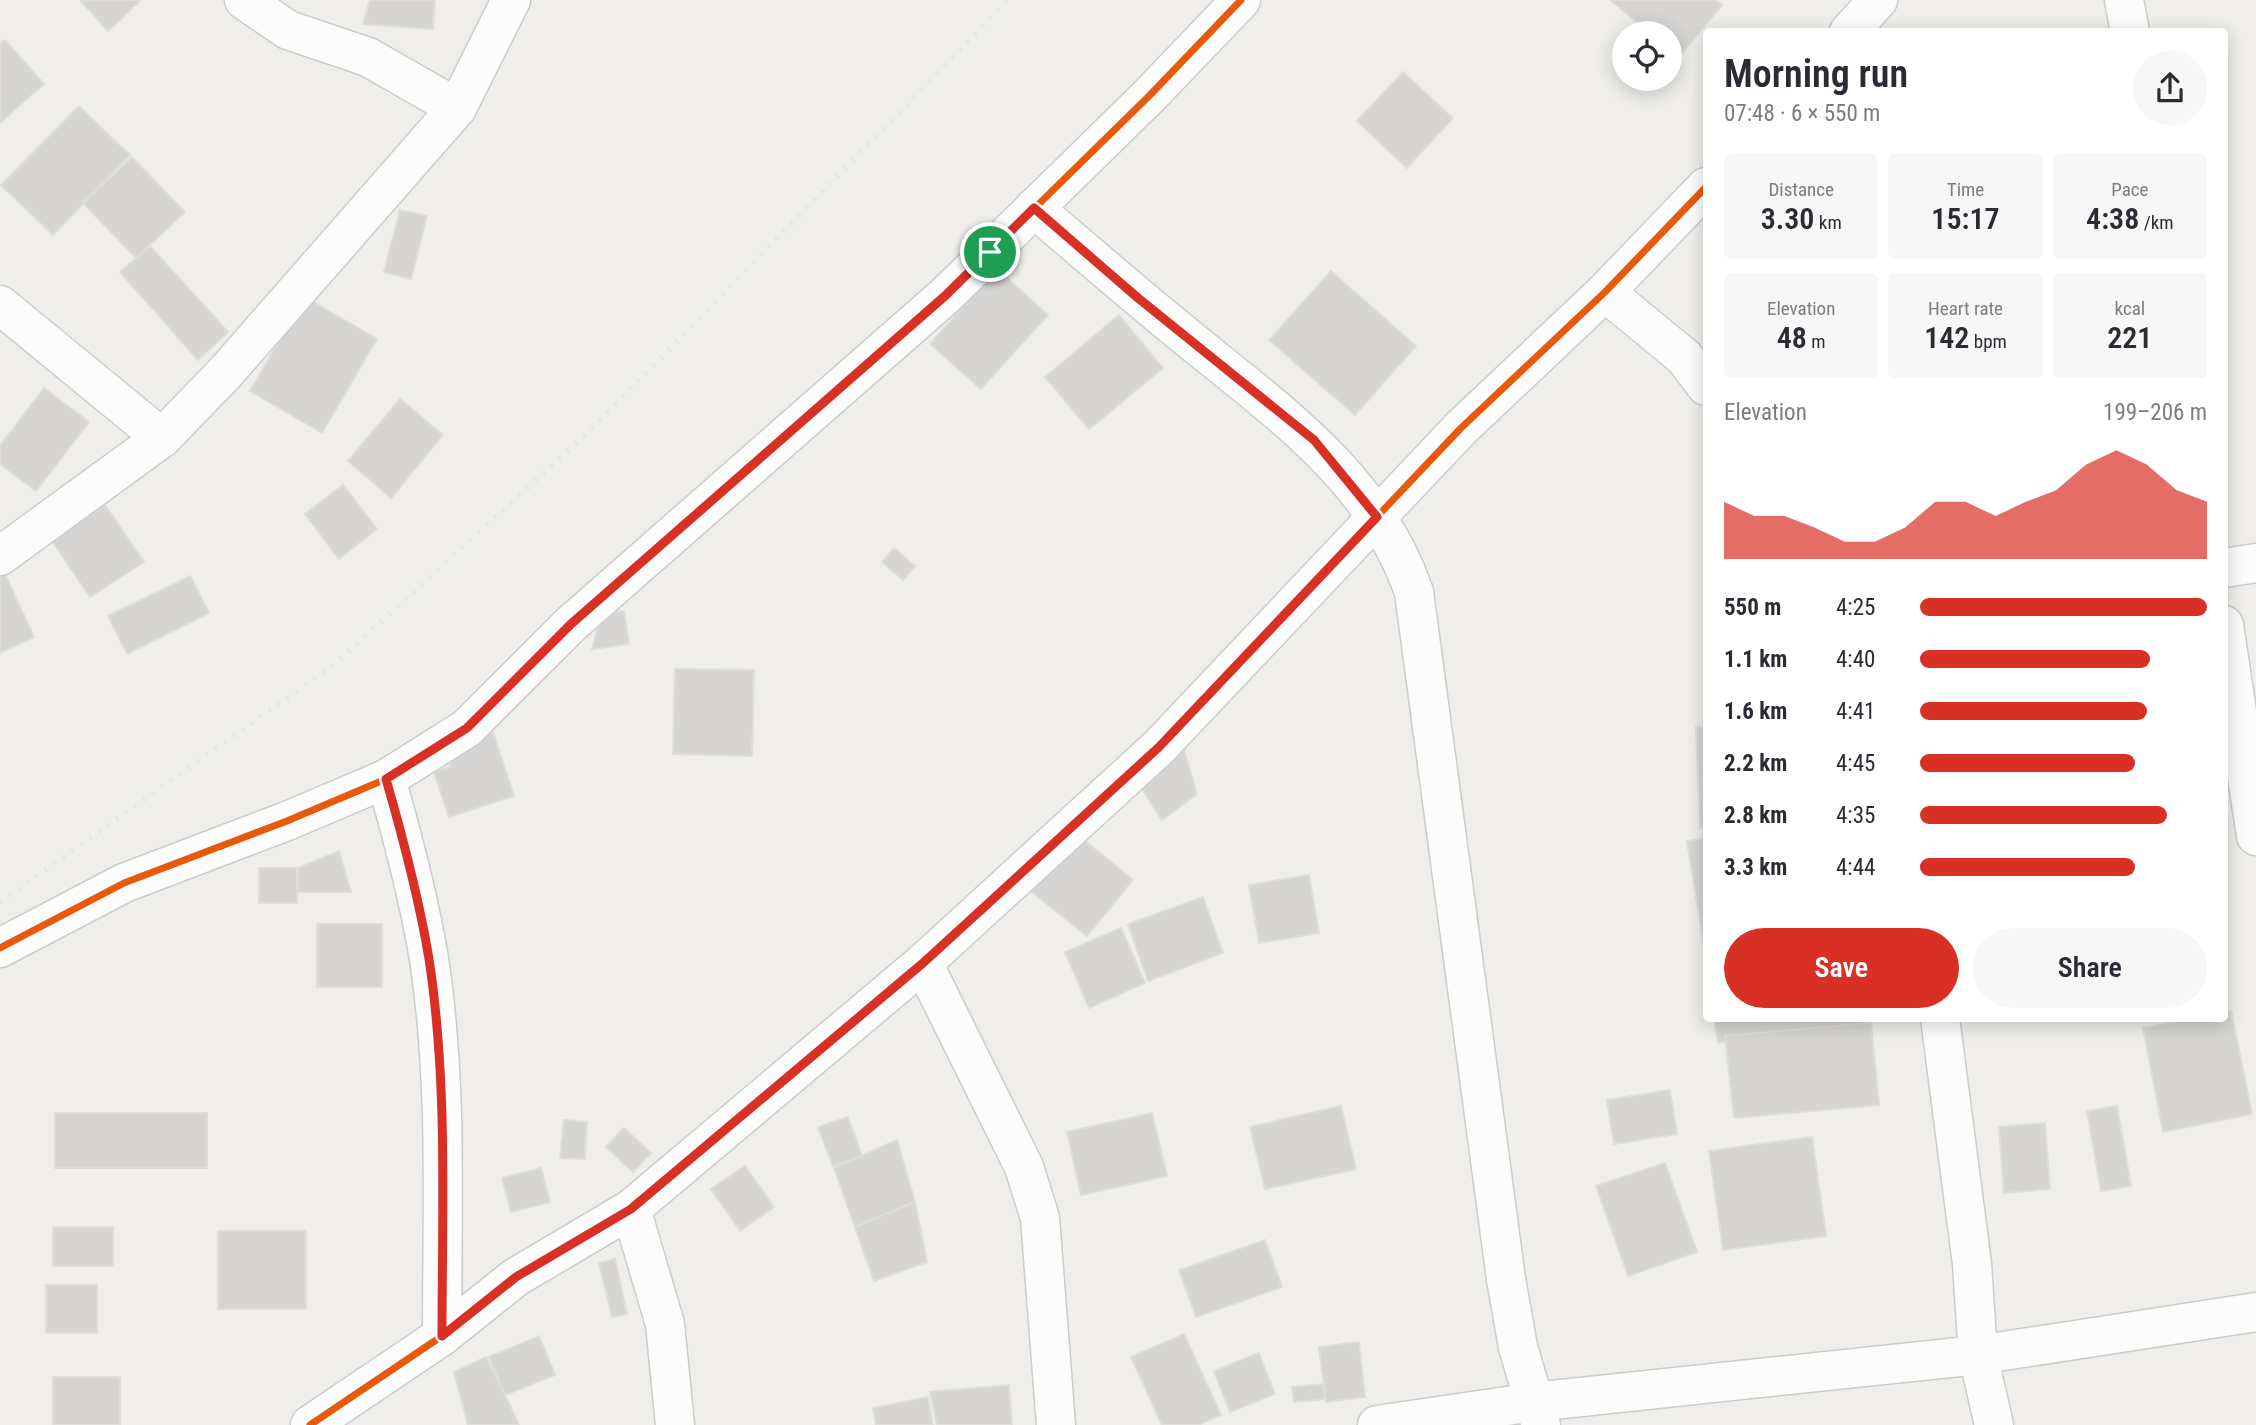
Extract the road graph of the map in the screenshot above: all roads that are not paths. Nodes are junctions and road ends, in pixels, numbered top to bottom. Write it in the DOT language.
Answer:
graph roads {
  1 [pos="244,0"];
  2 [pos="511,0"];
  3 [pos="1241,0"];
  4 [pos="1878,0"];
  5 [pos="2124,0"];
  6 [pos="1853,28"];
  7 [pos="2129,28"];
  8 [pos="457,108"];
  9 [pos="1703,190"];
  10 [pos="1034,208"];
  11 [pos="1605,292"];
  12 [pos="0,305"];
  13 [pos="1703,382"];
  14 [pos="162,438"];
  15 [pos="1377,517"];
  16 [pos="0,556"];
  17 [pos="2256,563"];
  18 [pos="2228,567"];
  19 [pos="2228,651"];
  20 [pos="386,779"];
  21 [pos="2256,836"];
  22 [pos="0,948"];
  23 [pos="923,963"];
  24 [pos="1941,1022"];
  25 [pos="631,1209"];
  26 [pos="2256,1312"];
  27 [pos="442,1336"];
  28 [pos="1978,1355"];
  29 [pos="1538,1413"];
  30 [pos="310,1425"];
  31 [pos="676,1425"];
  32 [pos="1056,1425"];
  33 [pos="1377,1425"];
  34 [pos="1993,1425"];
  1 -- 8 [label="street"];
  2 -- 8 [label="street"];
  3 -- 10 [label="street"];
  4 -- 6 [label="street"];
  5 -- 7 [label="street"];
  8 -- 14 [label="street"];
  9 -- 11 [label="street"];
  10 -- 15 [label="street"];
  10 -- 20 [label="street"];
  11 -- 13 [label="street"];
  11 -- 15 [label="street"];
  12 -- 14 [label="street"];
  14 -- 16 [label="street"];
  15 -- 23 [label="street"];
  15 -- 29 [label="street"];
  17 -- 18 [label="street"];
  19 -- 21 [label="street"];
  20 -- 22 [label="street"];
  20 -- 27 [label="street"];
  23 -- 25 [label="street"];
  23 -- 32 [label="street"];
  24 -- 28 [label="street"];
  25 -- 27 [label="street"];
  25 -- 31 [label="street"];
  26 -- 28 [label="street"];
  27 -- 30 [label="street"];
  28 -- 29 [label="street"];
  28 -- 34 [label="street"];
  29 -- 33 [label="street"];
}
